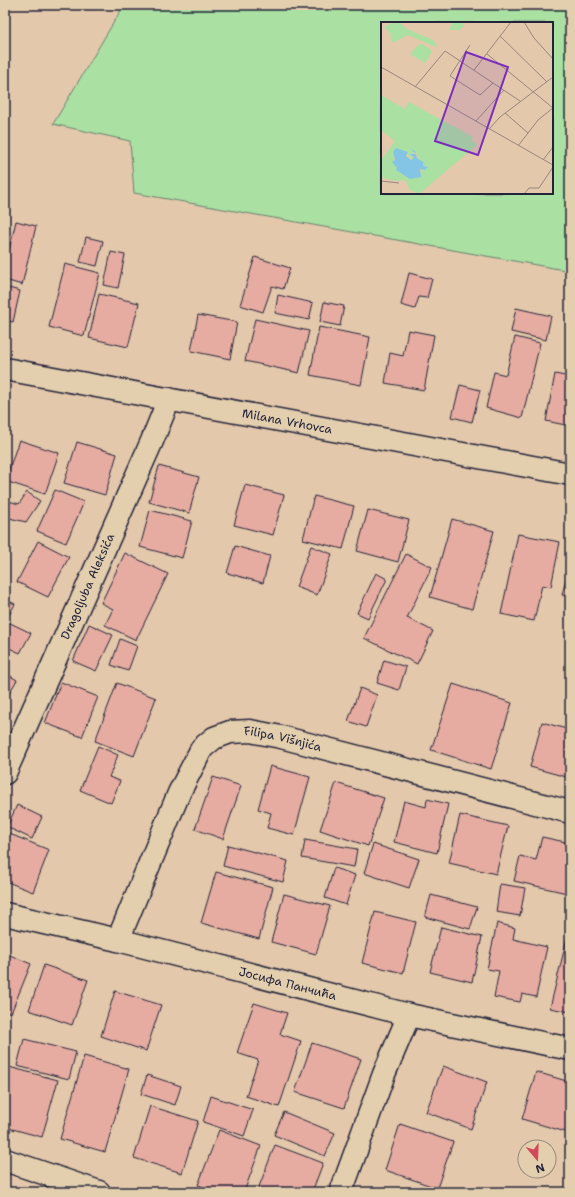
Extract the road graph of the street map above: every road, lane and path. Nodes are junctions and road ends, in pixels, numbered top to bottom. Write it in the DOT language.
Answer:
graph roads {
  1 [pos="5,369"];
  2 [pos="169,399"];
  3 [pos="570,474"];
  4 [pos="5,773"];
  5 [pos="570,812"];
  6 [pos="5,914"];
  7 [pos="118,940"];
  8 [pos="409,1015"];
  9 [pos="570,1050"];
  10 [pos="5,1160"];
  11 [pos="99,1192"];
  12 [pos="341,1192"];
  1 -- 2 [label="street, Milana Vrhovca"];
  2 -- 3 [label="street, Milana Vrhovca"];
  2 -- 4 [label="street, Dragoljuba Aleksića"];
  5 -- 7 [label="street, Filipa Višnjića"];
  6 -- 7 [label="street, Јосифа Панчића"];
  7 -- 8 [label="street, Јосифа Панчића"];
  8 -- 9 [label="street, Јосифа Панчића"];
  8 -- 12 [label="street"];
  10 -- 11 [label="street"];
}
